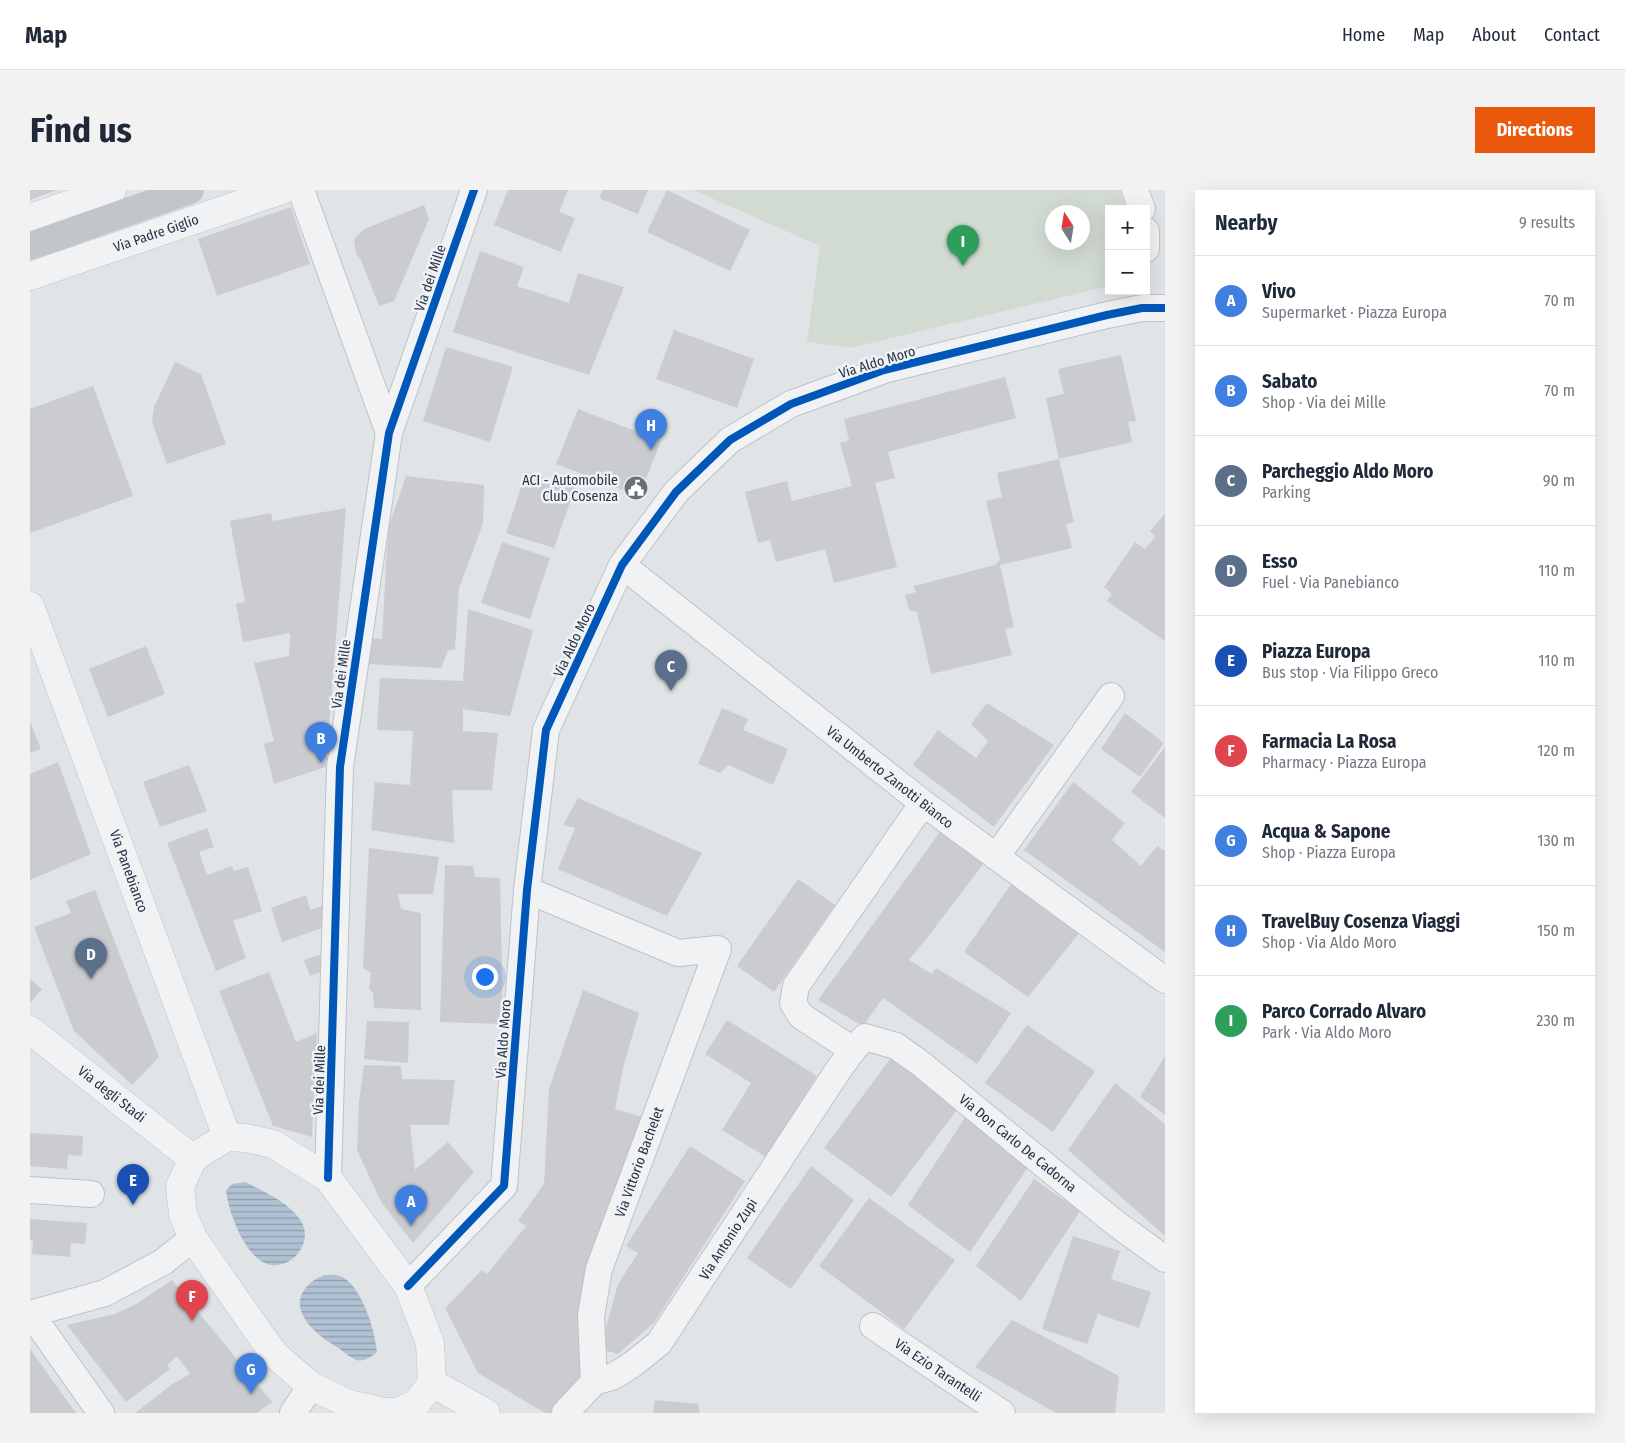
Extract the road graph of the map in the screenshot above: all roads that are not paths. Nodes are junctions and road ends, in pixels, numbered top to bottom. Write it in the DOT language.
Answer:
graph roads {
  1 [pos="112,190"];
  2 [pos="126,190"];
  3 [pos="190,190"];
  4 [pos="282,190"];
  5 [pos="301,190"];
  6 [pos="474,190"];
  7 [pos="1135,190"];
  8 [pos="1141,205"];
  9 [pos="30,218"];
  10 [pos="141,238"];
  11 [pos="30,246"];
  12 [pos="30,276"];
  13 [pos="1150,302"];
  14 [pos="389,433"];
  15 [pos="622,565"];
  16 [pos="30,606"];
  17 [pos="1111,696"];
  18 [pos="923,803"];
  19 [pos="996,857"];
  20 [pos="527,890"];
  21 [pos="1165,980"];
  22 [pos="30,1030"];
  23 [pos="859,1044"];
  24 [pos="227,1136"];
  25 [pos="193,1159"];
  26 [pos="328,1178"];
  27 [pos="30,1190"];
  28 [pos="91,1194"];
  29 [pos="193,1238"];
  30 [pos="1165,1259"];
  31 [pos="408,1286"];
  32 [pos="30,1314"];
  33 [pos="873,1326"];
  34 [pos="594,1382"];
  35 [pos="432,1383"];
  36 [pos="311,1386"];
  37 [pos="397,1412"];
  38 [pos="101,1413"];
  39 [pos="293,1413"];
  40 [pos="486,1413"];
  41 [pos="565,1413"];
  42 [pos="1002,1413"];
  1 -- 9 [label="street"];
  2 -- 10 [label="street"];
  3 -- 11 [label="main road, bridge"];
  4 -- 10 [label="street, Via Padre Giglio"];
  5 -- 14 [label="street, Via dei Mille"];
  6 -- 14 [label="street, Via dei Mille"];
  7 -- 8 [label="street"];
  10 -- 12 [label="street, Via Padre Giglio"];
  13 -- 15 [label="street, Via Aldo Moro"];
  14 -- 26 [label="street, Via dei Mille"];
  15 -- 18 [label="street, Via Umberto Zanotti Bianco"];
  15 -- 20 [label="street, Via Aldo Moro"];
  16 -- 24 [label="street, Via Panebianco"];
  17 -- 19 [label="street"];
  18 -- 19 [label="street, Via Umberto Zanotti Bianco"];
  18 -- 23 [label="street, Via Don Carlo De Cadorna"];
  19 -- 21 [label="street, Via Umberto Zanotti Bianco"];
  20 -- 31 [label="street, Via Aldo Moro"];
  20 -- 34 [label="street, Via Vittorio Bachelet"];
  22 -- 25 [label="street, Via degli Stadi"];
  23 -- 30 [label="street, Via Don Carlo De Cadorna"];
  23 -- 34 [label="street, Via Antonio Zupi"];
  24 -- 25 [label="street"];
  24 -- 26 [label="street"];
  25 -- 29 [label="street"];
  26 -- 31 [label="street"];
  27 -- 28 [label="street"];
  29 -- 32 [label="street"];
  29 -- 36 [label="street"];
  31 -- 35 [label="street"];
  32 -- 38 [label="street"];
  33 -- 42 [label="street, Via Ezio Tarantelli"];
  34 -- 41 [label="street, Via Antonio Zupi"];
  35 -- 37 [label="street"];
  35 -- 40 [label="street"];
  36 -- 37 [label="street"];
  36 -- 39 [label="street"];
}
